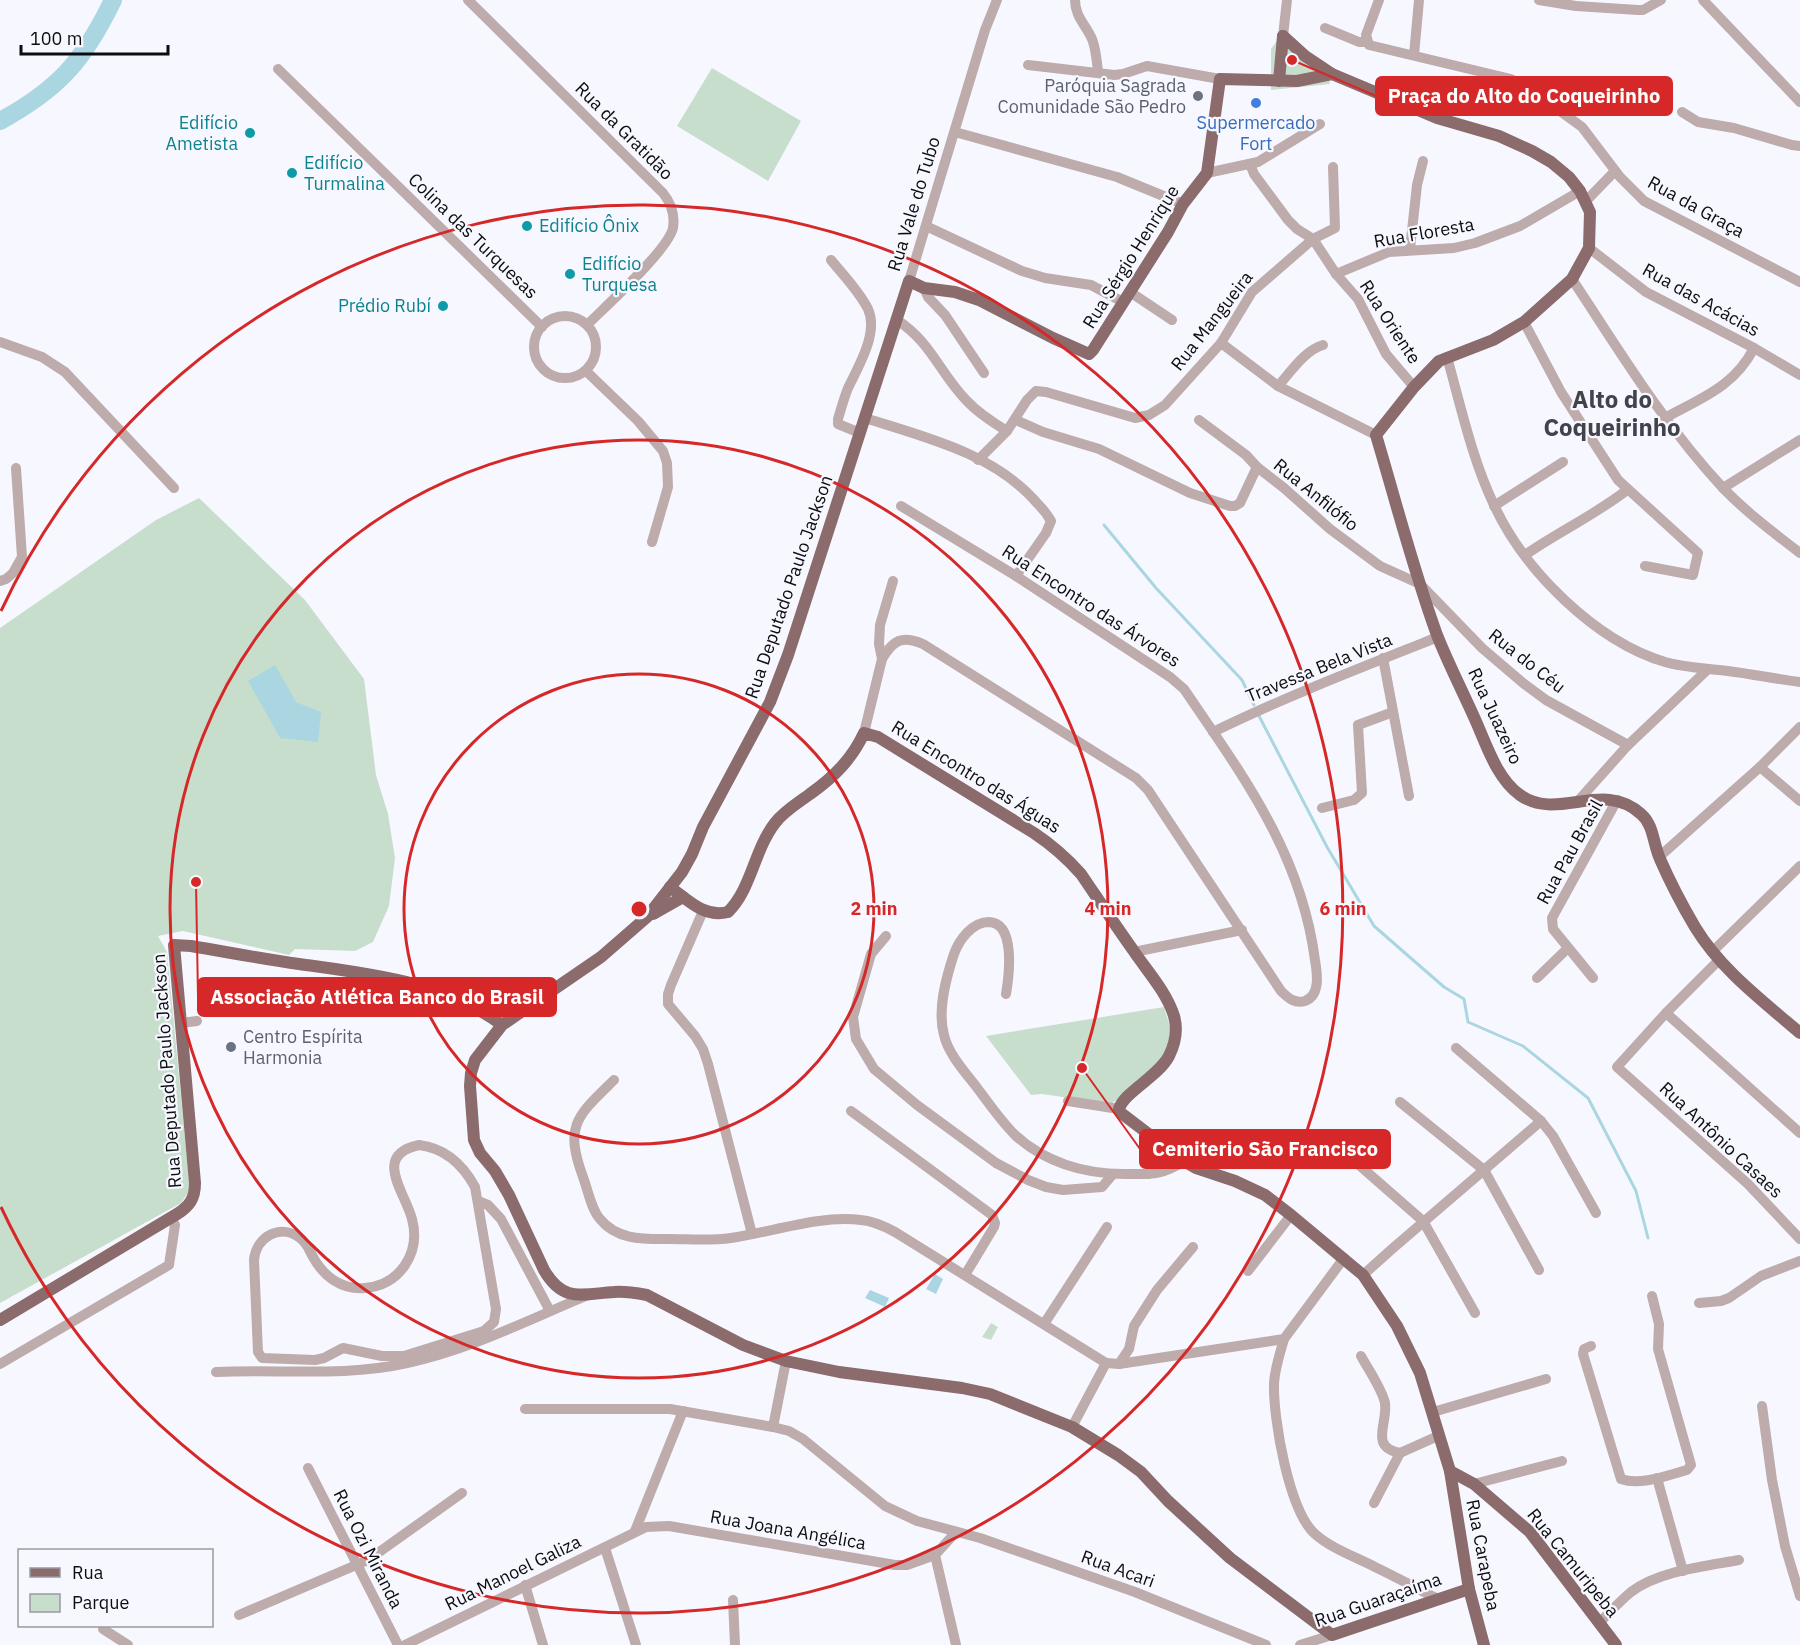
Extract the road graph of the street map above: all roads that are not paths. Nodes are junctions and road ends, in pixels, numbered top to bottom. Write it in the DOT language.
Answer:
graph roads {
  1 [pos="468,0"];
  2 [pos="997,0"];
  3 [pos="1075,0"];
  4 [pos="1287,0"];
  5 [pos="1379,0"];
  6 [pos="1419,0"];
  7 [pos="1539,0"];
  8 [pos="1661,0"];
  9 [pos="1703,0"];
  10 [pos="1605,3"];
  11 [pos="1325,28"];
  12 [pos="1283,36"];
  13 [pos="1366,39"];
  14 [pos="1414,55"];
  15 [pos="1028,65"];
  16 [pos="278,69"];
  17 [pos="1098,72"];
  18 [pos="1332,74"];
  19 [pos="1220,79"];
  20 [pos="1279,81"];
  21 [pos="1800,102"];
  22 [pos="1682,112"];
  23 [pos="1320,124"];
  24 [pos="955,132"];
  25 [pos="1800,146"];
  26 [pos="1423,161"];
  27 [pos="1250,164"];
  28 [pos="1333,167"];
  29 [pos="1616,171"];
  30 [pos="1207,173"];
  31 [pos="1583,196"];
  32 [pos="1183,204"];
  33 [pos="926,226"];
  34 [pos="1313,238"];
  35 [pos="1588,248"];
  36 [pos="1410,249"];
  37 [pos="831,260"];
  38 [pos="1336,274"];
  39 [pos="1572,279"];
  40 [pos="909,281"];
  41 [pos="1800,282"];
  42 [pos="924,288"];
  43 [pos="1127,297"];
  44 [pos="897,320"];
  45 [pos="1172,320"];
  46 [pos="1524,322"];
  47 [pos="587,325"];
  48 [pos="542,327"];
  49 [pos="0,342"];
  50 [pos="1221,343"];
  51 [pos="1323,345"];
  52 [pos="1754,348"];
  53 [pos="1447,357"];
  54 [pos="586,371"];
  55 [pos="984,373"];
  56 [pos="1800,375"];
  57 [pos="1278,386"];
  58 [pos="1414,387"];
  59 [pos="865,418"];
  60 [pos="1665,418"];
  61 [pos="1016,420"];
  62 [pos="1199,420"];
  63 [pos="1007,431"];
  64 [pos="860,433"];
  65 [pos="1376,435"];
  66 [pos="1800,440"];
  67 [pos="978,460"];
  68 [pos="1563,462"];
  69 [pos="16,468"];
  70 [pos="1257,468"];
  71 [pos="174,488"];
  72 [pos="1723,488"];
  73 [pos="1627,490"];
  74 [pos="901,506"];
  75 [pos="1494,506"];
  76 [pos="652,542"];
  77 [pos="1800,553"];
  78 [pos="1525,555"];
  79 [pos="1645,566"];
  80 [pos="1016,576"];
  81 [pos="0,581"];
  82 [pos="893,581"];
  83 [pos="1420,584"];
  84 [pos="1438,637"];
  85 [pos="1383,658"];
  86 [pos="882,659"];
  87 [pos="1708,669"];
  88 [pos="1800,682"];
  89 [pos="1394,712"];
  90 [pos="1800,727"];
  91 [pos="1213,732"];
  92 [pos="864,733"];
  93 [pos="1628,744"];
  94 [pos="1760,767"];
  95 [pos="1409,796"];
  96 [pos="1617,800"];
  97 [pos="1578,801"];
  98 [pos="1800,801"];
  99 [pos="1322,808"];
  100 [pos="1659,857"];
  101 [pos="1798,873"];
  102 [pos="670,887"];
  103 [pos="683,897"];
  104 [pos="703,911"];
  105 [pos="647,917"];
  106 [pos="1242,930"];
  107 [pos="886,936"];
  108 [pos="1568,948"];
  109 [pos="1134,952"];
  110 [pos="1716,956"];
  111 [pos="1538,978"];
  112 [pos="1593,978"];
  113 [pos="1006,994"];
  114 [pos="1666,1013"];
  115 [pos="197,1021"];
  116 [pos="181,1023"];
  117 [pos="502,1025"];
  118 [pos="1800,1033"];
  119 [pos="1456,1048"];
  120 [pos="614,1080"];
  121 [pos="1068,1101"];
  122 [pos="1400,1102"];
  123 [pos="1119,1109"];
  124 [pos="851,1111"];
  125 [pos="1541,1121"];
  126 [pos="1800,1133"];
  127 [pos="1172,1152"];
  128 [pos="1184,1161"];
  129 [pos="1359,1165"];
  130 [pos="1484,1170"];
  131 [pos="1113,1174"];
  132 [pos="1149,1174"];
  133 [pos="478,1202"];
  134 [pos="1596,1213"];
  135 [pos="1291,1215"];
  136 [pos="173,1221"];
  137 [pos="1423,1221"];
  138 [pos="1107,1227"];
  139 [pos="752,1234"];
  140 [pos="1800,1239"];
  141 [pos="1193,1247"];
  142 [pos="1344,1258"];
  143 [pos="1800,1261"];
  144 [pos="1539,1270"];
  145 [pos="1248,1271"];
  146 [pos="965,1275"];
  147 [pos="1363,1275"];
  148 [pos="586,1296"];
  149 [pos="1652,1296"];
  150 [pos="1699,1303"];
  151 [pos="550,1311"];
  152 [pos="1475,1313"];
  153 [pos="0,1320"];
  154 [pos="1044,1324"];
  155 [pos="1284,1339"];
  156 [pos="1592,1346"];
  157 [pos="1361,1356"];
  158 [pos="786,1361"];
  159 [pos="1106,1363"];
  160 [pos="0,1364"];
  161 [pos="1119,1364"];
  162 [pos="216,1372"];
  163 [pos="1546,1379"];
  164 [pos="1762,1406"];
  165 [pos="525,1408"];
  166 [pos="682,1411"];
  167 [pos="1433,1412"];
  168 [pos="773,1427"];
  169 [pos="1072,1427"];
  170 [pos="1438,1436"];
  171 [pos="1400,1453"];
  172 [pos="1562,1461"];
  173 [pos="308,1468"];
  174 [pos="1450,1471"];
  175 [pos="1657,1478"];
  176 [pos="1474,1484"];
  177 [pos="462,1493"];
  178 [pos="1374,1503"];
  179 [pos="635,1531"];
  180 [pos="956,1532"];
  181 [pos="605,1548"];
  182 [pos="935,1555"];
  183 [pos="1739,1560"];
  184 [pos="357,1566"];
  185 [pos="1683,1571"];
  186 [pos="525,1585"];
  187 [pos="1468,1588"];
  188 [pos="1800,1596"];
  189 [pos="1436,1598"];
  190 [pos="733,1600"];
  191 [pos="239,1614"];
  192 [pos="1600,1622"];
  193 [pos="103,1629"];
  194 [pos="1332,1635"];
  195 [pos="128,1645"];
  196 [pos="398,1645"];
  197 [pos="405,1645"];
  198 [pos="543,1645"];
  199 [pos="636,1645"];
  200 [pos="735,1645"];
  201 [pos="956,1645"];
  202 [pos="1266,1645"];
  203 [pos="1300,1645"];
  204 [pos="1484,1645"];
  205 [pos="1616,1645"];
  1 -- 47 [label="street, Rua da Gratidão"];
  2 -- 24 [label="street, Rua Vale do Tubo"];
  3 -- 17 [label="street"];
  4 -- 12 [label="street"];
  5 -- 13 [label="street"];
  6 -- 14 [label="street"];
  7 -- 10 [label="street"];
  8 -- 10 [label="street"];
  9 -- 21 [label="street"];
  11 -- 13 [label="street, Rua da Graça"];
  12 -- 18 [label="main road"];
  12 -- 20 [label="main road"];
  13 -- 14 [label="street, Rua da Graça"];
  14 -- 29 [label="street, Rua da Graça"];
  15 -- 17 [label="street"];
  16 -- 48 [label="street, Colina das Turquesas"];
  17 -- 19 [label="street"];
  18 -- 20 [label="main road"];
  18 -- 31 [label="main road"];
  19 -- 20 [label="main road"];
  19 -- 30 [label="main road, Rua Sérgio Henrique"];
  22 -- 25 [label="street"];
  23 -- 27 [label="street"];
  24 -- 32 [label="street"];
  24 -- 33 [label="street, Rua Vale do Tubo"];
  26 -- 36 [label="street"];
  27 -- 30 [label="street"];
  27 -- 34 [label="street, Rua Oriente"];
  28 -- 34 [label="street, Rua Mangueira"];
  29 -- 31 [label="street, Rua Floresta"];
  29 -- 41 [label="street, Rua da Graça"];
  30 -- 32 [label="main road, Rua Sérgio Henrique"];
  31 -- 35 [label="main road"];
  31 -- 36 [label="street, Rua Floresta"];
  32 -- 43 [label="main road, Rua Sérgio Henrique"];
  33 -- 40 [label="street, Rua Vale do Tubo"];
  33 -- 43 [label="street"];
  34 -- 38 [label="street, Rua Oriente"];
  34 -- 50 [label="street, Rua Mangueira"];
  35 -- 39 [label="main road"];
  35 -- 52 [label="street, Rua das Acácias"];
  36 -- 38 [label="street, Rua Floresta"];
  37 -- 64 [label="street"];
  38 -- 58 [label="street, Rua Oriente"];
  39 -- 46 [label="main road"];
  39 -- 60 [label="street"];
  40 -- 42 [label="main road"];
  40 -- 44 [label="main road, Rua Vale do Tubo"];
  42 -- 43 [label="main road, Rua Sérgio Henrique"];
  42 -- 55 [label="street"];
  43 -- 45 [label="street"];
  44 -- 59 [label="main road, Rua Vale do Tubo"];
  44 -- 63 [label="street"];
  46 -- 53 [label="main road"];
  46 -- 73 [label="street"];
  47 -- 48 [label="street"];
  47 -- 54 [label="street"];
  48 -- 54 [label="street"];
  49 -- 71 [label="street"];
  50 -- 57 [label="street"];
  50 -- 61 [label="street, Rua Mangueira"];
  51 -- 57 [label="street"];
  52 -- 56 [label="street, Rua das Acácias"];
  52 -- 60 [label="street"];
  53 -- 58 [label="main road"];
  53 -- 75 [label="street"];
  54 -- 76 [label="street"];
  57 -- 65 [label="street"];
  58 -- 65 [label="main road"];
  59 -- 64 [label="main road, Rua Deputado Paulo Jackson"];
  59 -- 67 [label="street"];
  60 -- 72 [label="street"];
  61 -- 63 [label="street, Rua Mangueira"];
  61 -- 70 [label="street"];
  62 -- 70 [label="street, Rua Anfilófio"];
  63 -- 67 [label="street, Rua Mangueira"];
  64 -- 102 [label="main road, Rua Deputado Paulo Jackson"];
  65 -- 83 [label="main road, Rua Juazeiro"];
  66 -- 72 [label="street"];
  67 -- 80 [label="street"];
  68 -- 75 [label="street"];
  69 -- 81 [label="street"];
  70 -- 83 [label="street, Rua Anfilófio"];
  72 -- 77 [label="street"];
  73 -- 78 [label="street"];
  73 -- 79 [label="street"];
  74 -- 80 [label="street, Rua Encontro das Árvores"];
  75 -- 78 [label="street"];
  78 -- 87 [label="street"];
  80 -- 91 [label="street, Rua Encontro das Árvores"];
  82 -- 86 [label="street"];
  83 -- 84 [label="main road, Rua Juazeiro"];
  83 -- 93 [label="street, Rua do Céu"];
  84 -- 85 [label="street, Travessa Bela Vista"];
  84 -- 97 [label="main road, Rua Juazeiro"];
  85 -- 89 [label="street"];
  85 -- 91 [label="street, Travessa Bela Vista"];
  86 -- 92 [label="street"];
  86 -- 106 [label="street, Rua Encontro das Árvores"];
  87 -- 88 [label="street"];
  87 -- 93 [label="street"];
  89 -- 95 [label="street"];
  89 -- 99 [label="street"];
  90 -- 94 [label="street"];
  91 -- 106 [label="street, Rua Encontro das Árvores"];
  92 -- 104 [label="main road"];
  92 -- 109 [label="main road, Rua Encontro das Águas"];
  93 -- 97 [label="street"];
  94 -- 98 [label="street"];
  94 -- 100 [label="street"];
  96 -- 97 [label="main road, Rua Juazeiro"];
  96 -- 100 [label="main road"];
  96 -- 108 [label="street, Rua Pau Brasil"];
  100 -- 110 [label="main road"];
  101 -- 110 [label="street"];
  102 -- 103 [label="main road"];
  102 -- 105 [label="main road, Rua Deputado Paulo Jackson"];
  103 -- 104 [label="main road"];
  103 -- 105 [label="main road, Rua Deputado Paulo Jackson"];
  104 -- 139 [label="street"];
  105 -- 117 [label="main road, Rua Deputado Paulo Jackson"];
  106 -- 109 [label="street"];
  107 -- 131 [label="street"];
  108 -- 111 [label="street"];
  108 -- 112 [label="street, Rua Pau Brasil"];
  109 -- 123 [label="main road, Rua Encontro das Águas"];
  110 -- 114 [label="street"];
  110 -- 118 [label="main road"];
  113 -- 131 [label="street"];
  114 -- 126 [label="street"];
  114 -- 140 [label="street, Rua Antônio Casaes"];
  115 -- 116 [label="street"];
  116 -- 117 [label="main road, Rua Deputado Paulo Jackson"];
  116 -- 136 [label="main road, Rua Deputado Paulo Jackson"];
  117 -- 148 [label="main road"];
  119 -- 125 [label="street"];
  120 -- 139 [label="street"];
  121 -- 123 [label="street"];
  122 -- 130 [label="street"];
  123 -- 127 [label="main road"];
  124 -- 146 [label="street"];
  125 -- 130 [label="street"];
  125 -- 134 [label="street"];
  127 -- 128 [label="main road"];
  127 -- 132 [label="street"];
  128 -- 132 [label="street"];
  128 -- 135 [label="main road"];
  129 -- 137 [label="street"];
  130 -- 137 [label="street"];
  130 -- 144 [label="street"];
  131 -- 132 [label="street"];
  133 -- 133 [label="street"];
  133 -- 151 [label="street"];
  135 -- 142 [label="main road"];
  135 -- 145 [label="street"];
  136 -- 153 [label="main road, Rua Deputado Paulo Jackson"];
  136 -- 160 [label="street"];
  137 -- 147 [label="street"];
  137 -- 152 [label="street"];
  138 -- 154 [label="street"];
  139 -- 146 [label="street"];
  141 -- 161 [label="street"];
  142 -- 147 [label="main road"];
  142 -- 155 [label="street"];
  143 -- 150 [label="street"];
  146 -- 154 [label="street"];
  147 -- 167 [label="main road"];
  148 -- 151 [label="street"];
  148 -- 158 [label="main road"];
  149 -- 175 [label="street"];
  151 -- 162 [label="street"];
  154 -- 159 [label="street"];
  155 -- 161 [label="street"];
  155 -- 189 [label="street"];
  156 -- 175 [label="street"];
  157 -- 171 [label="street"];
  158 -- 168 [label="street"];
  158 -- 169 [label="main road"];
  159 -- 161 [label="street"];
  159 -- 169 [label="street"];
  163 -- 167 [label="street"];
  164 -- 188 [label="street"];
  165 -- 166 [label="street, Rua Acari"];
  166 -- 168 [label="street, Rua Acari"];
  166 -- 179 [label="street"];
  167 -- 170 [label="main road"];
  168 -- 180 [label="street, Rua Acari"];
  169 -- 194 [label="main road"];
  170 -- 171 [label="street"];
  170 -- 174 [label="main road"];
  171 -- 178 [label="street"];
  172 -- 176 [label="street"];
  173 -- 184 [label="street, Rua Ozi Miranda"];
  174 -- 176 [label="main road, Rua Camuripeba"];
  174 -- 187 [label="main road, Rua Carapeba"];
  175 -- 185 [label="street"];
  176 -- 192 [label="main road, Rua Camuripeba"];
  177 -- 184 [label="street"];
  179 -- 181 [label="street, Rua Manoel Galiza"];
  179 -- 182 [label="street, Rua Joana Angélica"];
  180 -- 182 [label="street"];
  180 -- 202 [label="street, Rua Acari"];
  181 -- 186 [label="street, Rua Manoel Galiza"];
  181 -- 199 [label="street"];
  182 -- 201 [label="street"];
  183 -- 185 [label="street"];
  184 -- 191 [label="street"];
  184 -- 196 [label="street, Rua Ozi Miranda"];
  185 -- 192 [label="street"];
  186 -- 197 [label="street, Rua Manoel Galiza"];
  186 -- 198 [label="street"];
  187 -- 189 [label="main road, Rua Guaraçaíma"];
  187 -- 204 [label="main road, Rua Carapeba"];
  189 -- 194 [label="main road, Rua Guaraçaíma"];
  190 -- 200 [label="street"];
  192 -- 205 [label="main road, Rua Camuripeba"];
  193 -- 195 [label="street"];
  194 -- 203 [label="street, Rua Guaraçaíma"];
}
